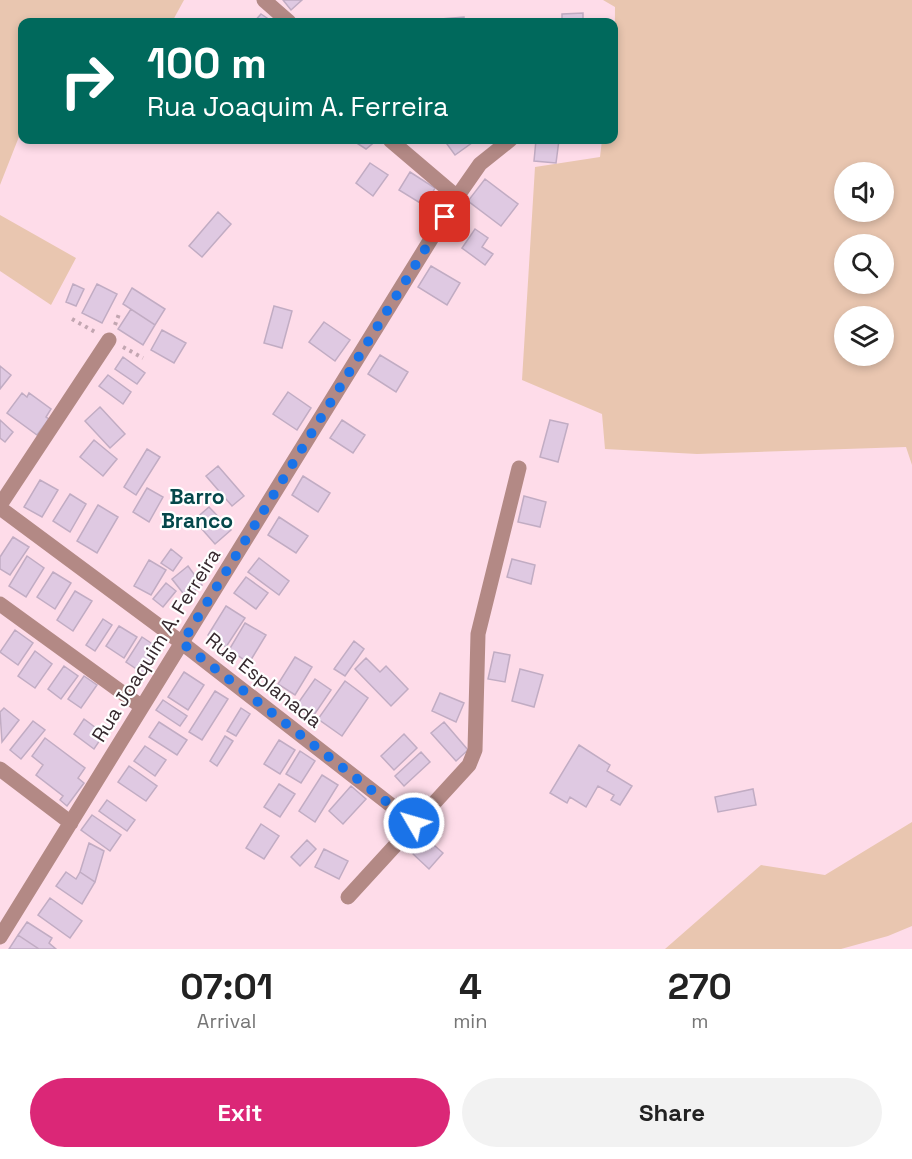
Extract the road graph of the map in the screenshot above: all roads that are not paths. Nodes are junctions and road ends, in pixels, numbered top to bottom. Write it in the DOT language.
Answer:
graph roads {
  1 [pos="264,0"];
  2 [pos="284,18"];
  3 [pos="395,144"];
  4 [pos="505,144"];
  5 [pos="457,197"];
  6 [pos="109,340"];
  7 [pos="519,468"];
  8 [pos="0,507"];
  9 [pos="0,604"];
  10 [pos="182,643"];
  11 [pos="142,707"];
  12 [pos="0,769"];
  13 [pos="71,823"];
  14 [pos="414,823"];
  15 [pos="348,897"];
  16 [pos="0,937"];
  1 -- 2 [label="street"];
  3 -- 5 [label="street"];
  4 -- 5 [label="street, Rua Joaquim A. Ferreira"];
  5 -- 10 [label="street, Rua Joaquim A. Ferreira"];
  6 -- 8 [label="street"];
  7 -- 14 [label="street"];
  8 -- 10 [label="street, Rua Esplanada"];
  9 -- 11 [label="street"];
  10 -- 11 [label="street, Rua Joaquim A. Ferreira"];
  10 -- 14 [label="street, Rua Esplanada"];
  11 -- 13 [label="street, Rua Joaquim A. Ferreira"];
  12 -- 13 [label="street"];
  13 -- 16 [label="street, Rua Joaquim A. Ferreira"];
  14 -- 15 [label="street"];
}
